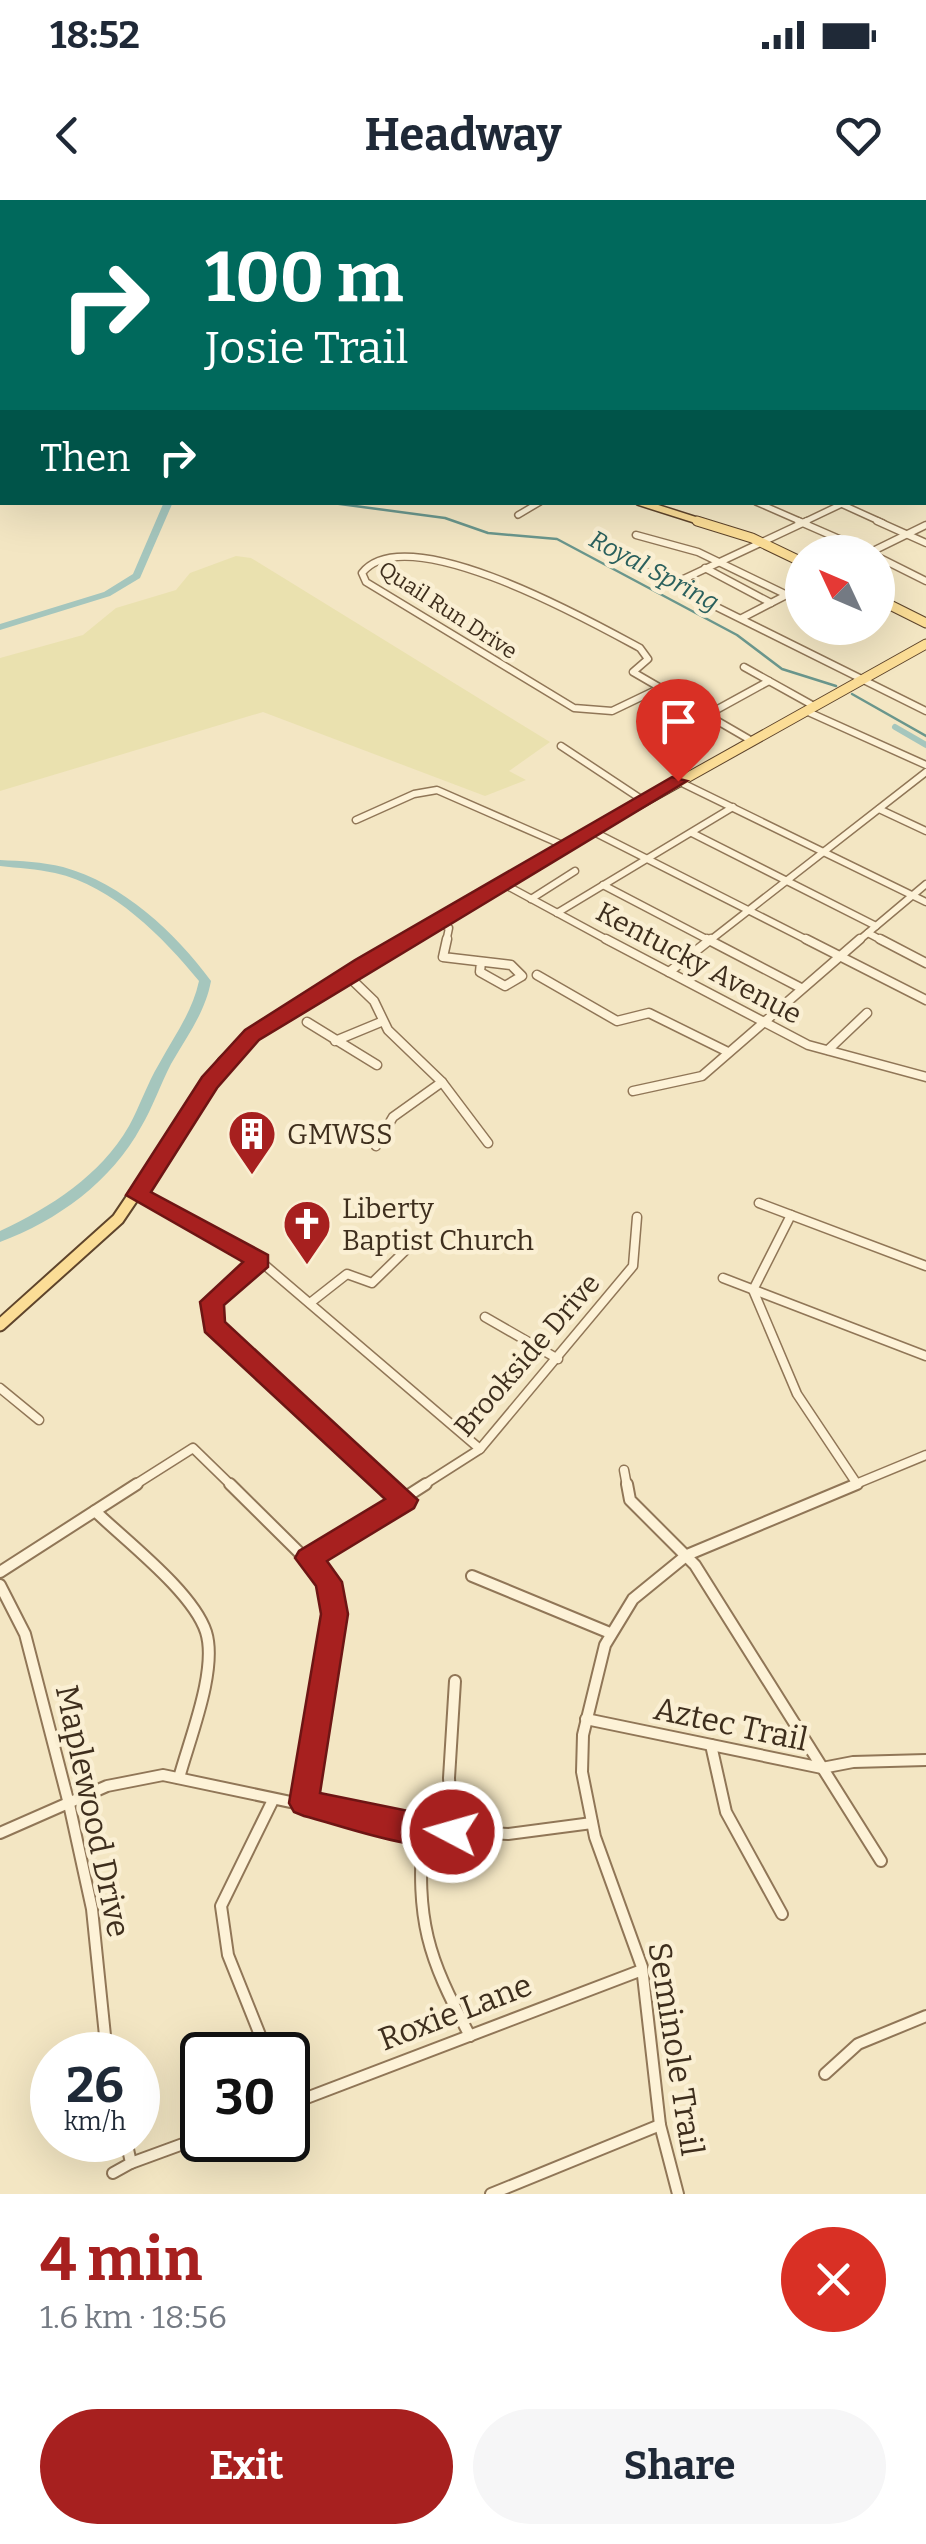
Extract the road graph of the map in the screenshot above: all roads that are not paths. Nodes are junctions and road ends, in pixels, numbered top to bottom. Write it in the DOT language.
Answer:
graph roads {
  1 [pos="535,505"];
  2 [pos="648,505"];
  3 [pos="763,505"];
  4 [pos="838,505"];
  5 [pos="846,505"];
  6 [pos="518,515"];
  7 [pos="804,522"];
  8 [pos="926,525"];
  9 [pos="636,534"];
  10 [pos="907,534"];
  11 [pos="833,535"];
  12 [pos="895,540"];
  13 [pos="761,542"];
  14 [pos="926,543"];
  15 [pos="600,549"];
  16 [pos="785,554"];
  17 [pos="718,562"];
  18 [pos="895,565"];
  19 [pos="704,568"];
  20 [pos="926,581"];
  21 [pos="674,584"];
  22 [pos="785,594"];
  23 [pos="785,596"];
  24 [pos="771,603"];
  25 [pos="895,606"];
  26 [pos="742,618"];
  27 [pos="924,619"];
  28 [pos="926,644"];
  29 [pos="744,667"];
  30 [pos="864,679"];
  31 [pos="769,681"];
  32 [pos="660,688"];
  33 [pos="810,709"];
  34 [pos="925,709"];
  35 [pos="707,715"];
  36 [pos="752,740"];
  37 [pos="561,746"];
  38 [pos="926,769"];
  39 [pos="678,781"];
  40 [pos="644,801"];
  41 [pos="733,807"];
  42 [pos="879,809"];
  43 [pos="356,820"];
  44 [pos="926,830"];
  45 [pos="592,831"];
  46 [pos="692,833"];
  47 [pos="564,846"];
  48 [pos="824,853"];
  49 [pos="647,859"];
  50 [pos="575,871"];
  51 [pos="788,881"];
  52 [pos="502,882"];
  53 [pos="602,884"];
  54 [pos="926,884"];
  55 [pos="913,895"];
  56 [pos="531,900"];
  57 [pos="926,902"];
  58 [pos="750,910"];
  59 [pos="556,913"];
  60 [pos="438,922"];
  61 [pos="876,926"];
  62 [pos="868,933"];
  63 [pos="711,941"];
  64 [pos="840,956"];
  65 [pos="481,962"];
  66 [pos="926,962"];
  67 [pos="669,972"];
  68 [pos="346,974"];
  69 [pos="537,975"];
  70 [pos="801,988"];
  71 [pos="926,1000"];
  72 [pos="867,1013"];
  73 [pos="762,1021"];
  74 [pos="307,1022"];
  75 [pos="381,1022"];
  76 [pos="334,1041"];
  77 [pos="828,1050"];
  78 [pos="728,1052"];
  79 [pos="378,1065"];
  80 [pos="926,1076"];
  81 [pos="442,1082"];
  82 [pos="633,1091"];
  83 [pos="488,1143"];
  84 [pos="376,1146"];
  85 [pos="138,1195"];
  86 [pos="759,1203"];
  87 [pos="791,1215"];
  88 [pos="637,1217"];
  89 [pos="414,1243"];
  90 [pos="260,1261"];
  91 [pos="926,1266"];
  92 [pos="723,1278"];
  93 [pos="753,1290"];
  94 [pos="310,1303"];
  95 [pos="485,1317"];
  96 [pos="0,1325"];
  97 [pos="926,1356"];
  98 [pos="558,1359"];
  99 [pos="0,1388"];
  100 [pos="39,1420"];
  101 [pos="480,1449"];
  102 [pos="926,1455"];
  103 [pos="624,1470"];
  104 [pos="856,1484"];
  105 [pos="404,1500"];
  106 [pos="95,1511"];
  107 [pos="688,1555"];
  108 [pos="309,1558"];
  109 [pos="0,1572"];
  110 [pos="472,1576"];
  111 [pos="0,1585"];
  112 [pos="610,1633"];
  113 [pos="456,1681"];
  114 [pos="586,1719"];
  115 [pos="711,1745"];
  116 [pos="926,1760"];
  117 [pos="822,1768"];
  118 [pos="180,1778"];
  119 [pos="273,1800"];
  120 [pos="304,1803"];
  121 [pos="69,1804"];
  122 [pos="592,1823"];
  123 [pos="423,1830"];
  124 [pos="452,1832"];
  125 [pos="0,1834"];
  126 [pos="881,1861"];
  127 [pos="782,1914"];
  128 [pos="642,1970"];
  129 [pos="926,2016"];
  130 [pos="105,2032"];
  131 [pos="259,2032"];
  132 [pos="470,2036"];
  133 [pos="825,2074"];
  134 [pos="310,2096"];
  135 [pos="660,2125"];
  136 [pos="180,2145"];
  137 [pos="131,2164"];
  138 [pos="113,2173"];
  139 [pos="491,2194"];
  140 [pos="678,2194"];
  1 -- 6 [label="street"];
  2 -- 13 [label="main road"];
  3 -- 7 [label="street"];
  4 -- 7 [label="street"];
  5 -- 10 [label="street"];
  7 -- 11 [label="street"];
  7 -- 13 [label="street"];
  8 -- 10 [label="street"];
  9 -- 17 [label="street"];
  10 -- 12 [label="street"];
  10 -- 14 [label="street"];
  13 -- 16 [label="main road"];
  13 -- 17 [label="street"];
  15 -- 21 [label="street"];
  17 -- 19 [label="street"];
  17 -- 22 [label="street"];
  18 -- 20 [label="street"];
  19 -- 21 [label="street"];
  19 -- 24 [label="street"];
  21 -- 26 [label="street"];
  23 -- 24 [label="street"];
  24 -- 26 [label="street"];
  25 -- 27 [label="main road"];
  26 -- 30 [label="street"];
  28 -- 30 [label="main road"];
  29 -- 31 [label="street"];
  30 -- 33 [label="main road"];
  30 -- 34 [label="street"];
  31 -- 33 [label="street"];
  31 -- 35 [label="street"];
  32 -- 32 [label="street, Quail Run Drive"];
  32 -- 35 [label="street"];
  33 -- 36 [label="main road"];
  33 -- 38 [label="street"];
  35 -- 36 [label="street"];
  36 -- 39 [label="main road"];
  37 -- 40 [label="street"];
  38 -- 42 [label="street"];
  39 -- 40 [label="main road"];
  39 -- 41 [label="street"];
  40 -- 45 [label="main road"];
  41 -- 46 [label="street"];
  41 -- 48 [label="street"];
  42 -- 44 [label="street"];
  42 -- 48 [label="street"];
  43 -- 47 [label="street"];
  45 -- 47 [label="main road"];
  45 -- 49 [label="street"];
  46 -- 49 [label="street"];
  46 -- 51 [label="street"];
  47 -- 52 [label="main road"];
  48 -- 51 [label="street"];
  48 -- 55 [label="street"];
  49 -- 53 [label="street"];
  49 -- 58 [label="street"];
  50 -- 56 [label="street"];
  51 -- 58 [label="street"];
  51 -- 61 [label="street"];
  52 -- 56 [label="street, Kentucky Avenue"];
  52 -- 60 [label="main road"];
  53 -- 59 [label="street"];
  53 -- 63 [label="street"];
  54 -- 55 [label="street"];
  55 -- 57 [label="street"];
  55 -- 61 [label="street"];
  56 -- 59 [label="street, Kentucky Avenue"];
  58 -- 63 [label="street"];
  58 -- 64 [label="street"];
  59 -- 67 [label="street, Kentucky Avenue"];
  60 -- 65 [label="street"];
  60 -- 68 [label="main road"];
  61 -- 62 [label="street"];
  62 -- 64 [label="street"];
  62 -- 66 [label="street"];
  63 -- 67 [label="street"];
  63 -- 70 [label="street"];
  64 -- 70 [label="street"];
  64 -- 71 [label="street"];
  65 -- 65 [label="street"];
  67 -- 73 [label="street, Kentucky Avenue"];
  68 -- 75 [label="street"];
  68 -- 85 [label="main road"];
  69 -- 78 [label="street"];
  70 -- 73 [label="street"];
  72 -- 77 [label="street"];
  73 -- 77 [label="street, Kentucky Avenue"];
  73 -- 78 [label="street"];
  74 -- 76 [label="street"];
  75 -- 76 [label="street"];
  75 -- 81 [label="street"];
  76 -- 79 [label="street"];
  77 -- 80 [label="street, Kentucky Avenue"];
  78 -- 82 [label="street"];
  81 -- 83 [label="street"];
  81 -- 84 [label="street"];
  85 -- 90 [label="street"];
  85 -- 96 [label="main road"];
  86 -- 87 [label="street"];
  87 -- 91 [label="street"];
  87 -- 93 [label="street"];
  88 -- 98 [label="street, Brookside Drive"];
  89 -- 94 [label="street"];
  90 -- 94 [label="street"];
  90 -- 105 [label="street"];
  92 -- 93 [label="street"];
  93 -- 97 [label="street"];
  93 -- 104 [label="street"];
  94 -- 101 [label="street"];
  95 -- 98 [label="street"];
  98 -- 101 [label="street, Brookside Drive"];
  99 -- 100 [label="street"];
  101 -- 105 [label="street, Brookside Drive"];
  102 -- 104 [label="street, Seminole Trail"];
  103 -- 107 [label="street"];
  104 -- 107 [label="street, Seminole Trail"];
  105 -- 108 [label="street, Brookside Drive"];
  106 -- 108 [label="street"];
  106 -- 109 [label="street"];
  106 -- 118 [label="street"];
  107 -- 112 [label="street, Seminole Trail"];
  107 -- 117 [label="street"];
  108 -- 120 [label="street"];
  110 -- 112 [label="street"];
  111 -- 121 [label="street, Maplewood Drive"];
  112 -- 114 [label="street, Seminole Trail"];
  113 -- 124 [label="street"];
  114 -- 115 [label="street, Aztec Trail"];
  114 -- 122 [label="street, Seminole Trail"];
  115 -- 117 [label="street, Aztec Trail"];
  115 -- 127 [label="street"];
  116 -- 117 [label="street, Aztec Trail"];
  117 -- 126 [label="street"];
  118 -- 119 [label="street"];
  118 -- 121 [label="street"];
  119 -- 120 [label="street"];
  119 -- 131 [label="street"];
  120 -- 123 [label="street"];
  121 -- 125 [label="street"];
  121 -- 130 [label="street, Maplewood Drive"];
  122 -- 124 [label="street"];
  122 -- 128 [label="street, Seminole Trail"];
  123 -- 124 [label="street"];
  123 -- 132 [label="street"];
  128 -- 132 [label="street, Roxie Lane"];
  128 -- 135 [label="street, Seminole Trail"];
  129 -- 133 [label="street"];
  132 -- 134 [label="street, Roxie Lane"];
  135 -- 139 [label="street"];
  135 -- 140 [label="street, Seminole Trail"];
  136 -- 137 [label="street"];
  137 -- 138 [label="street"];
}
